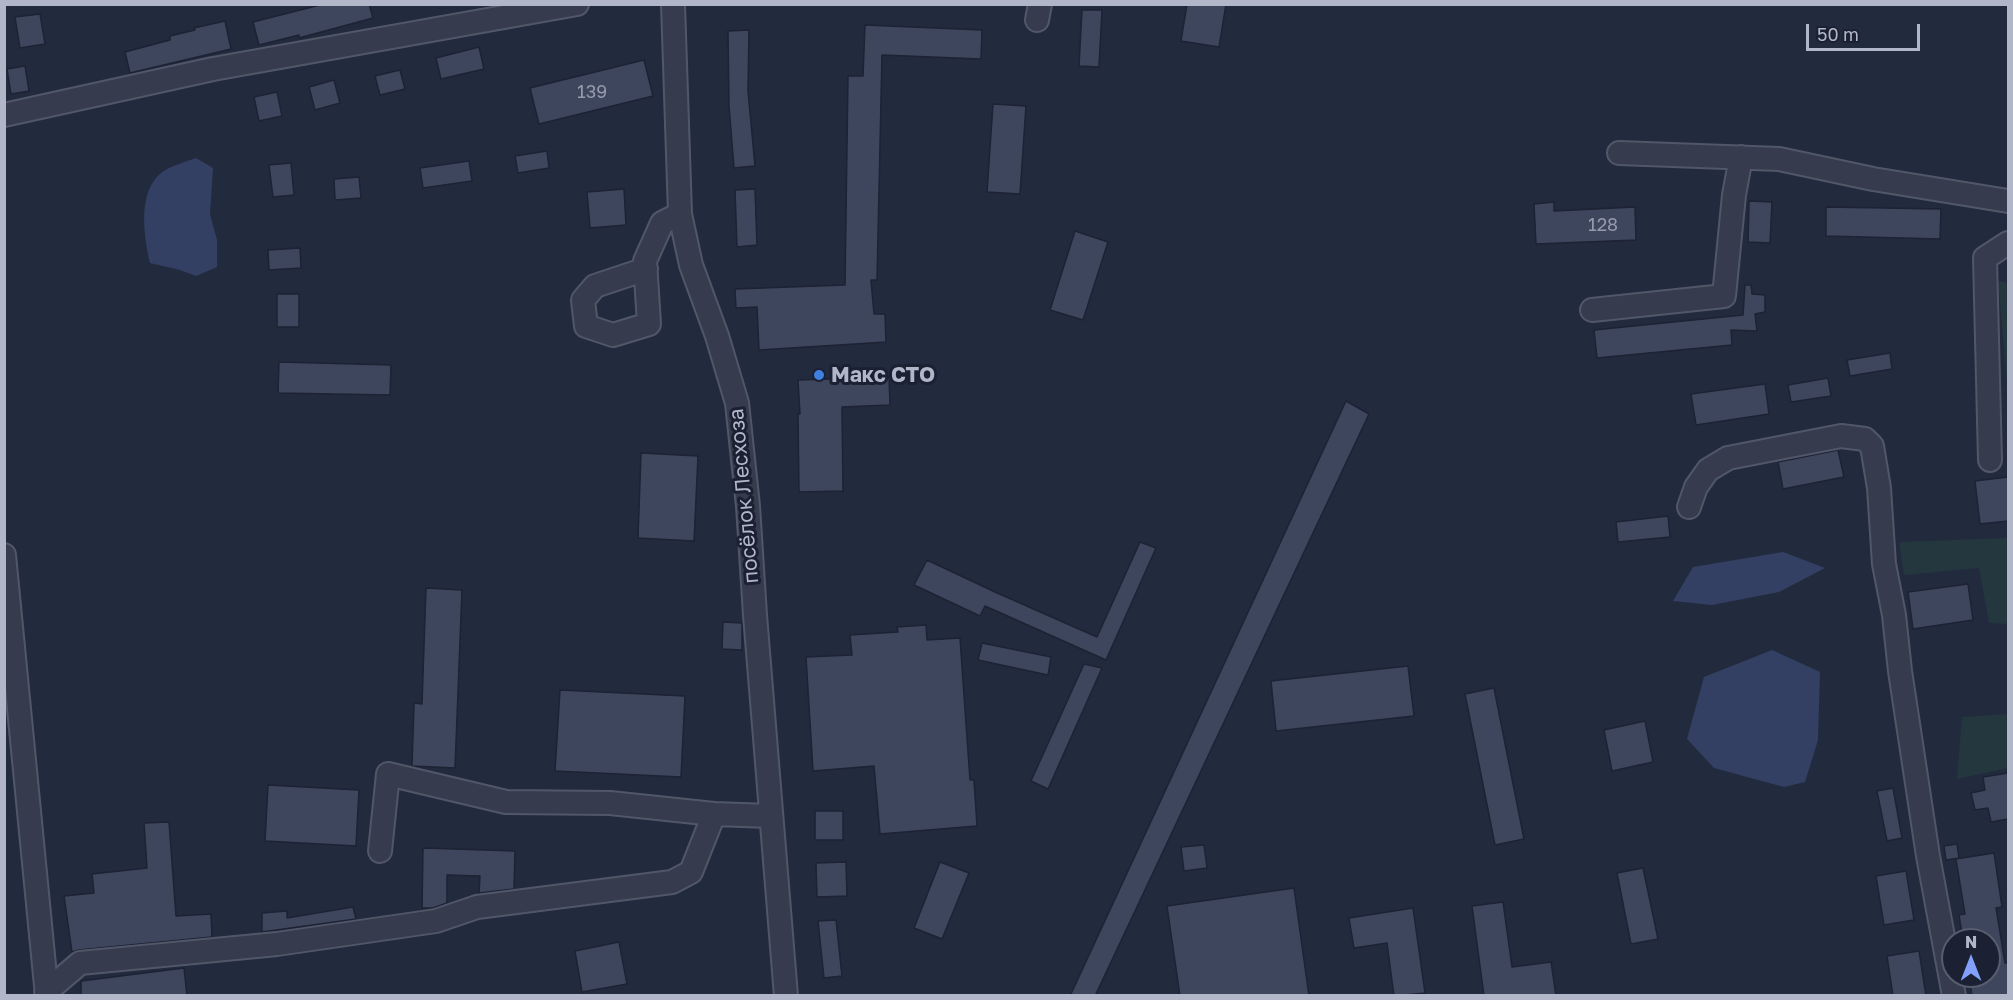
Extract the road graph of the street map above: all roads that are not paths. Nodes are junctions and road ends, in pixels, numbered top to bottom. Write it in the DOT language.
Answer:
graph roads {
  1 [pos="577,4"];
  2 [pos="673,4"];
  3 [pos="4,115"];
  4 [pos="1619,153"];
  5 [pos="1741,157"];
  6 [pos="2008,201"];
  7 [pos="680,214"];
  8 [pos="2008,243"];
  9 [pos="646,269"];
  10 [pos="1592,310"];
  11 [pos="1990,460"];
  12 [pos="1689,507"];
  13 [pos="4,555"];
  14 [pos="714,814"];
  15 [pos="770,816"];
  16 [pos="380,851"];
  17 [pos="46,994"];
  18 [pos="786,996"];
  19 [pos="1954,996"];
  1 -- 3 [label="street"];
  2 -- 7 [label="street, посёлок Лесхоза"];
  4 -- 5 [label="street"];
  5 -- 6 [label="street"];
  5 -- 10 [label="street"];
  7 -- 9 [label="street"];
  7 -- 15 [label="street, посёлок Лесхоза"];
  8 -- 11 [label="street"];
  12 -- 19 [label="street"];
  13 -- 17 [label="street"];
  14 -- 15 [label="street"];
  14 -- 16 [label="street"];
  14 -- 17 [label="street"];
  15 -- 18 [label="street, посёлок Лесхоза"];
}
